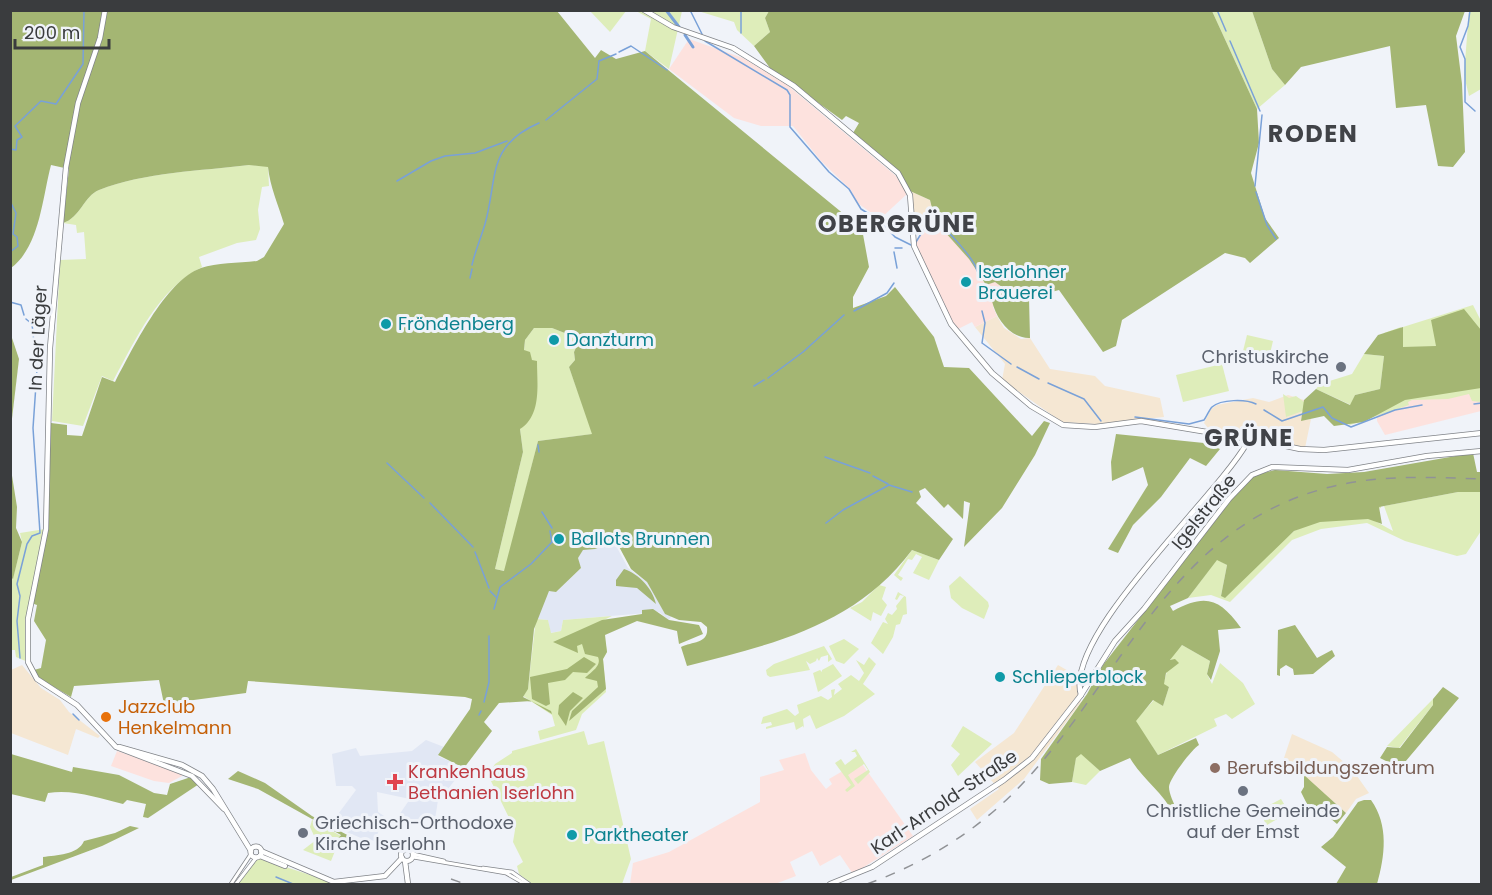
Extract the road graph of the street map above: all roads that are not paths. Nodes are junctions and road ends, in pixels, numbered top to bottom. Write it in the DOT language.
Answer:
graph roads {
  1 [pos="105,10"];
  2 [pos="644,10"];
  3 [pos="1482,433"];
  4 [pos="1253,439"];
  5 [pos="1245,440"];
  6 [pos="1482,451"];
  7 [pos="1083,670"];
  8 [pos="1094,676"];
  9 [pos="1082,695"];
  10 [pos="252,851"];
  11 [pos="259,855"];
  12 [pos="407,858"];
  13 [pos="408,882"];
  14 [pos="231,885"];
  15 [pos="236,885"];
  16 [pos="527,885"];
  17 [pos="830,885"];
  1 -- 10 [label="main road, In der Läger"];
  2 -- 5 [label="main road"];
  3 -- 4 [label="main road"];
  4 -- 5 [label="main road"];
  4 -- 5 [label="main road"];
  5 -- 7 [label="main road"];
  6 -- 8 [label="main road, Igelstraße"];
  7 -- 8 [label="main road"];
  7 -- 9 [label="main road"];
  8 -- 9 [label="main road, Igelstraße"];
  9 -- 17 [label="main road, Karl-Arnold-Straße"];
  10 -- 11 [label="main road"];
  10 -- 11 [label="main road"];
  10 -- 14 [label="street"];
  11 -- 12 [label="main road"];
  11 -- 15 [label="street"];
  12 -- 13 [label="main road"];
  12 -- 16 [label="street"];
}
